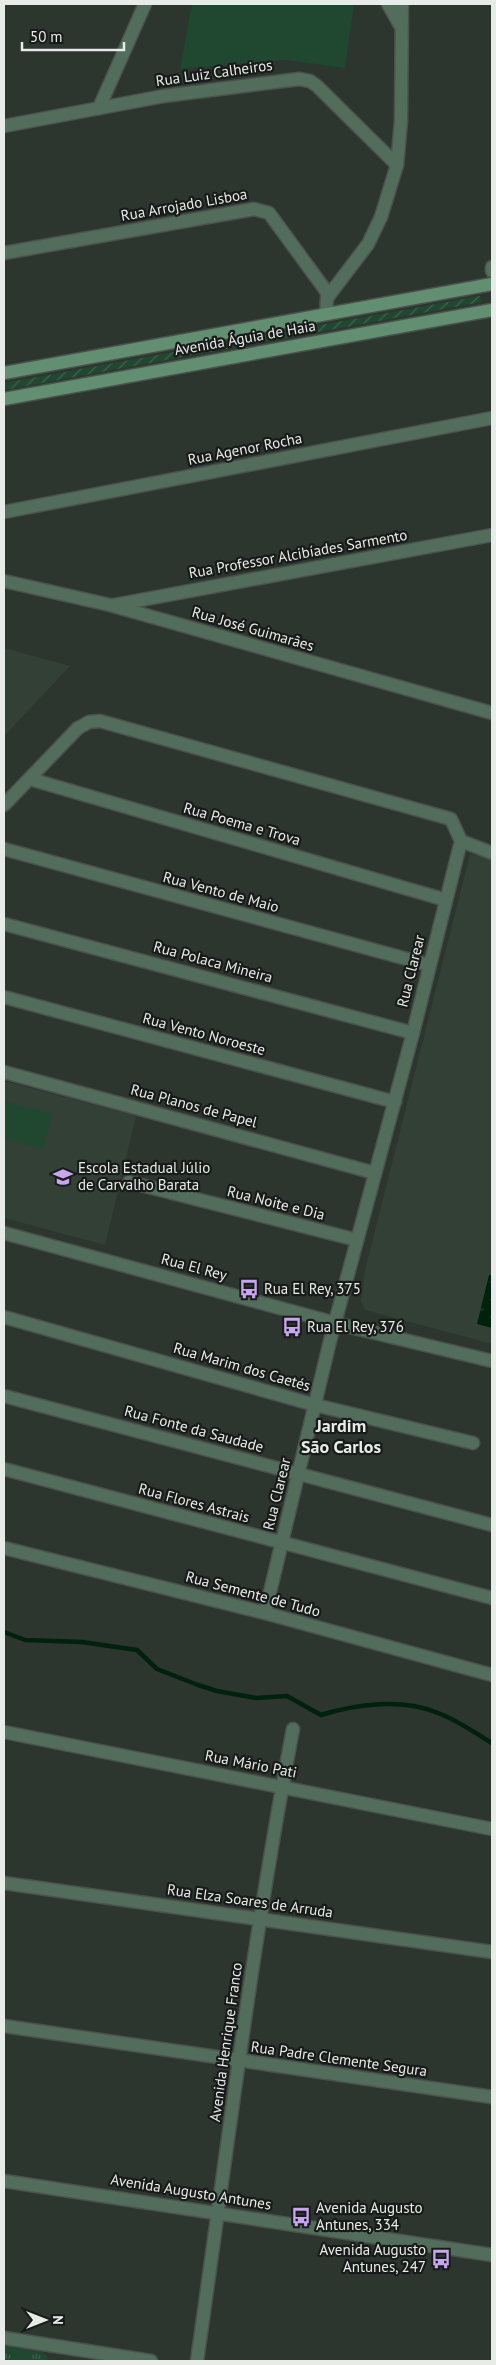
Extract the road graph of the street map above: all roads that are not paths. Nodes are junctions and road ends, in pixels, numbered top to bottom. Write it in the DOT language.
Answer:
graph roads {
  1 [pos="146,4"];
  2 [pos="388,4"];
  3 [pos="402,4"];
  4 [pos="400,26"];
  5 [pos="98,108"];
  6 [pos="4,126"];
  7 [pos="397,165"];
  8 [pos="4,253"];
  9 [pos="492,267"];
  10 [pos="492,271"];
  11 [pos="492,284"];
  12 [pos="329,296"];
  13 [pos="492,310"];
  14 [pos="326,314"];
  15 [pos="4,373"];
  16 [pos="4,400"];
  17 [pos="492,418"];
  18 [pos="4,512"];
  19 [pos="492,535"];
  20 [pos="4,581"];
  21 [pos="110,605"];
  22 [pos="492,713"];
  23 [pos="30,779"];
  24 [pos="4,805"];
  25 [pos="461,841"];
  26 [pos="4,850"];
  27 [pos="492,853"];
  28 [pos="446,900"];
  29 [pos="4,924"];
  30 [pos="429,965"];
  31 [pos="4,997"];
  32 [pos="413,1033"];
  33 [pos="4,1072"];
  34 [pos="395,1102"];
  35 [pos="375,1173"];
  36 [pos="129,1182"];
  37 [pos="4,1233"];
  38 [pos="357,1240"];
  39 [pos="4,1317"];
  40 [pos="335,1322"];
  41 [pos="492,1361"];
  42 [pos="4,1396"];
  43 [pos="315,1405"];
  44 [pos="473,1443"];
  45 [pos="4,1469"];
  46 [pos="299,1474"];
  47 [pos="492,1525"];
  48 [pos="281,1543"];
  49 [pos="4,1548"];
  50 [pos="492,1598"];
  51 [pos="265,1612"];
  52 [pos="492,1676"];
  53 [pos="293,1729"];
  54 [pos="4,1732"];
  55 [pos="282,1787"];
  56 [pos="492,1829"];
  57 [pos="4,1883"];
  58 [pos="261,1918"];
  59 [pos="492,1952"];
  60 [pos="4,2026"];
  61 [pos="240,2061"];
  62 [pos="492,2097"];
  63 [pos="4,2181"];
  64 [pos="218,2213"];
  65 [pos="492,2255"];
  66 [pos="4,2338"];
  67 [pos="114,2355"];
  68 [pos="88,2361"];
  69 [pos="151,2361"];
  70 [pos="197,2361"];
  1 -- 5 [label="street"];
  2 -- 4 [label="street"];
  3 -- 4 [label="street"];
  4 -- 7 [label="street"];
  5 -- 6 [label="street, Rua Luiz Calheiros"];
  5 -- 7 [label="street, Rua Luiz Calheiros"];
  7 -- 12 [label="street"];
  8 -- 12 [label="street, Rua Arrojado Lisboa"];
  9 -- 10 [label="street"];
  11 -- 14 [label="main road, Avenida Águia de Haia"];
  12 -- 14 [label="street"];
  13 -- 16 [label="main road, Avenida Águia de Haia"];
  14 -- 15 [label="main road, Avenida Águia de Haia"];
  17 -- 18 [label="street, Rua Agenor Rocha"];
  19 -- 21 [label="street, Rua Professor Alcibíades Sarmento"];
  20 -- 21 [label="street, Rua José Guimarães"];
  21 -- 22 [label="street, Rua José Guimarães"];
  23 -- 24 [label="street"];
  23 -- 25 [label="street"];
  23 -- 28 [label="street, Rua Poema e Trova"];
  25 -- 27 [label="street"];
  25 -- 28 [label="street, Rua Clarear"];
  26 -- 30 [label="street, Rua Vento de Maio"];
  28 -- 30 [label="street, Rua Clarear"];
  29 -- 32 [label="street, Rua Polaca Mineira"];
  30 -- 32 [label="street, Rua Clarear"];
  31 -- 34 [label="street, Rua Vento Noroeste"];
  32 -- 34 [label="street, Rua Clarear"];
  33 -- 35 [label="street, Rua Planos de Papel"];
  34 -- 35 [label="street, Rua Clarear"];
  35 -- 38 [label="street, Rua Clarear"];
  36 -- 38 [label="street, Rua Noite e Dia"];
  37 -- 40 [label="street, Rua El Rey"];
  38 -- 40 [label="street, Rua Clarear"];
  39 -- 43 [label="street, Rua Marim dos Caetés"];
  40 -- 41 [label="street, Rua El Rey"];
  40 -- 43 [label="street, Rua Clarear"];
  42 -- 46 [label="street, Rua Fonte da Saudade"];
  43 -- 44 [label="street, Rua Marim dos Caetés"];
  43 -- 46 [label="street, Rua Clarear"];
  45 -- 48 [label="street, Rua Flores Astrais"];
  46 -- 47 [label="street, Rua Fonte da Saudade"];
  46 -- 48 [label="street, Rua Clarear"];
  48 -- 50 [label="street, Rua Flores Astrais"];
  48 -- 51 [label="street, Rua Clarear"];
  49 -- 51 [label="street, Rua Semente de Tudo"];
  51 -- 52 [label="street, Rua Semente de Tudo"];
  53 -- 55 [label="street, Avenida Henrique Franco"];
  54 -- 55 [label="street, Rua Mário Pati"];
  55 -- 56 [label="street, Rua Mário Pati"];
  55 -- 58 [label="street, Avenida Henrique Franco"];
  57 -- 58 [label="street, Rua Elza Soares de Arruda"];
  58 -- 59 [label="street, Rua Elza Soares de Arruda"];
  58 -- 61 [label="street, Avenida Henrique Franco"];
  60 -- 61 [label="street, Rua Padre Clemente Segura"];
  61 -- 62 [label="street, Rua Padre Clemente Segura"];
  61 -- 64 [label="street, Avenida Henrique Franco"];
  63 -- 64 [label="street, Avenida Augusto Antunes"];
  64 -- 65 [label="street, Avenida Augusto Antunes"];
  64 -- 70 [label="street, Avenida Henrique Franco"];
  66 -- 67 [label="street"];
  67 -- 68 [label="street"];
  67 -- 69 [label="street"];
}
